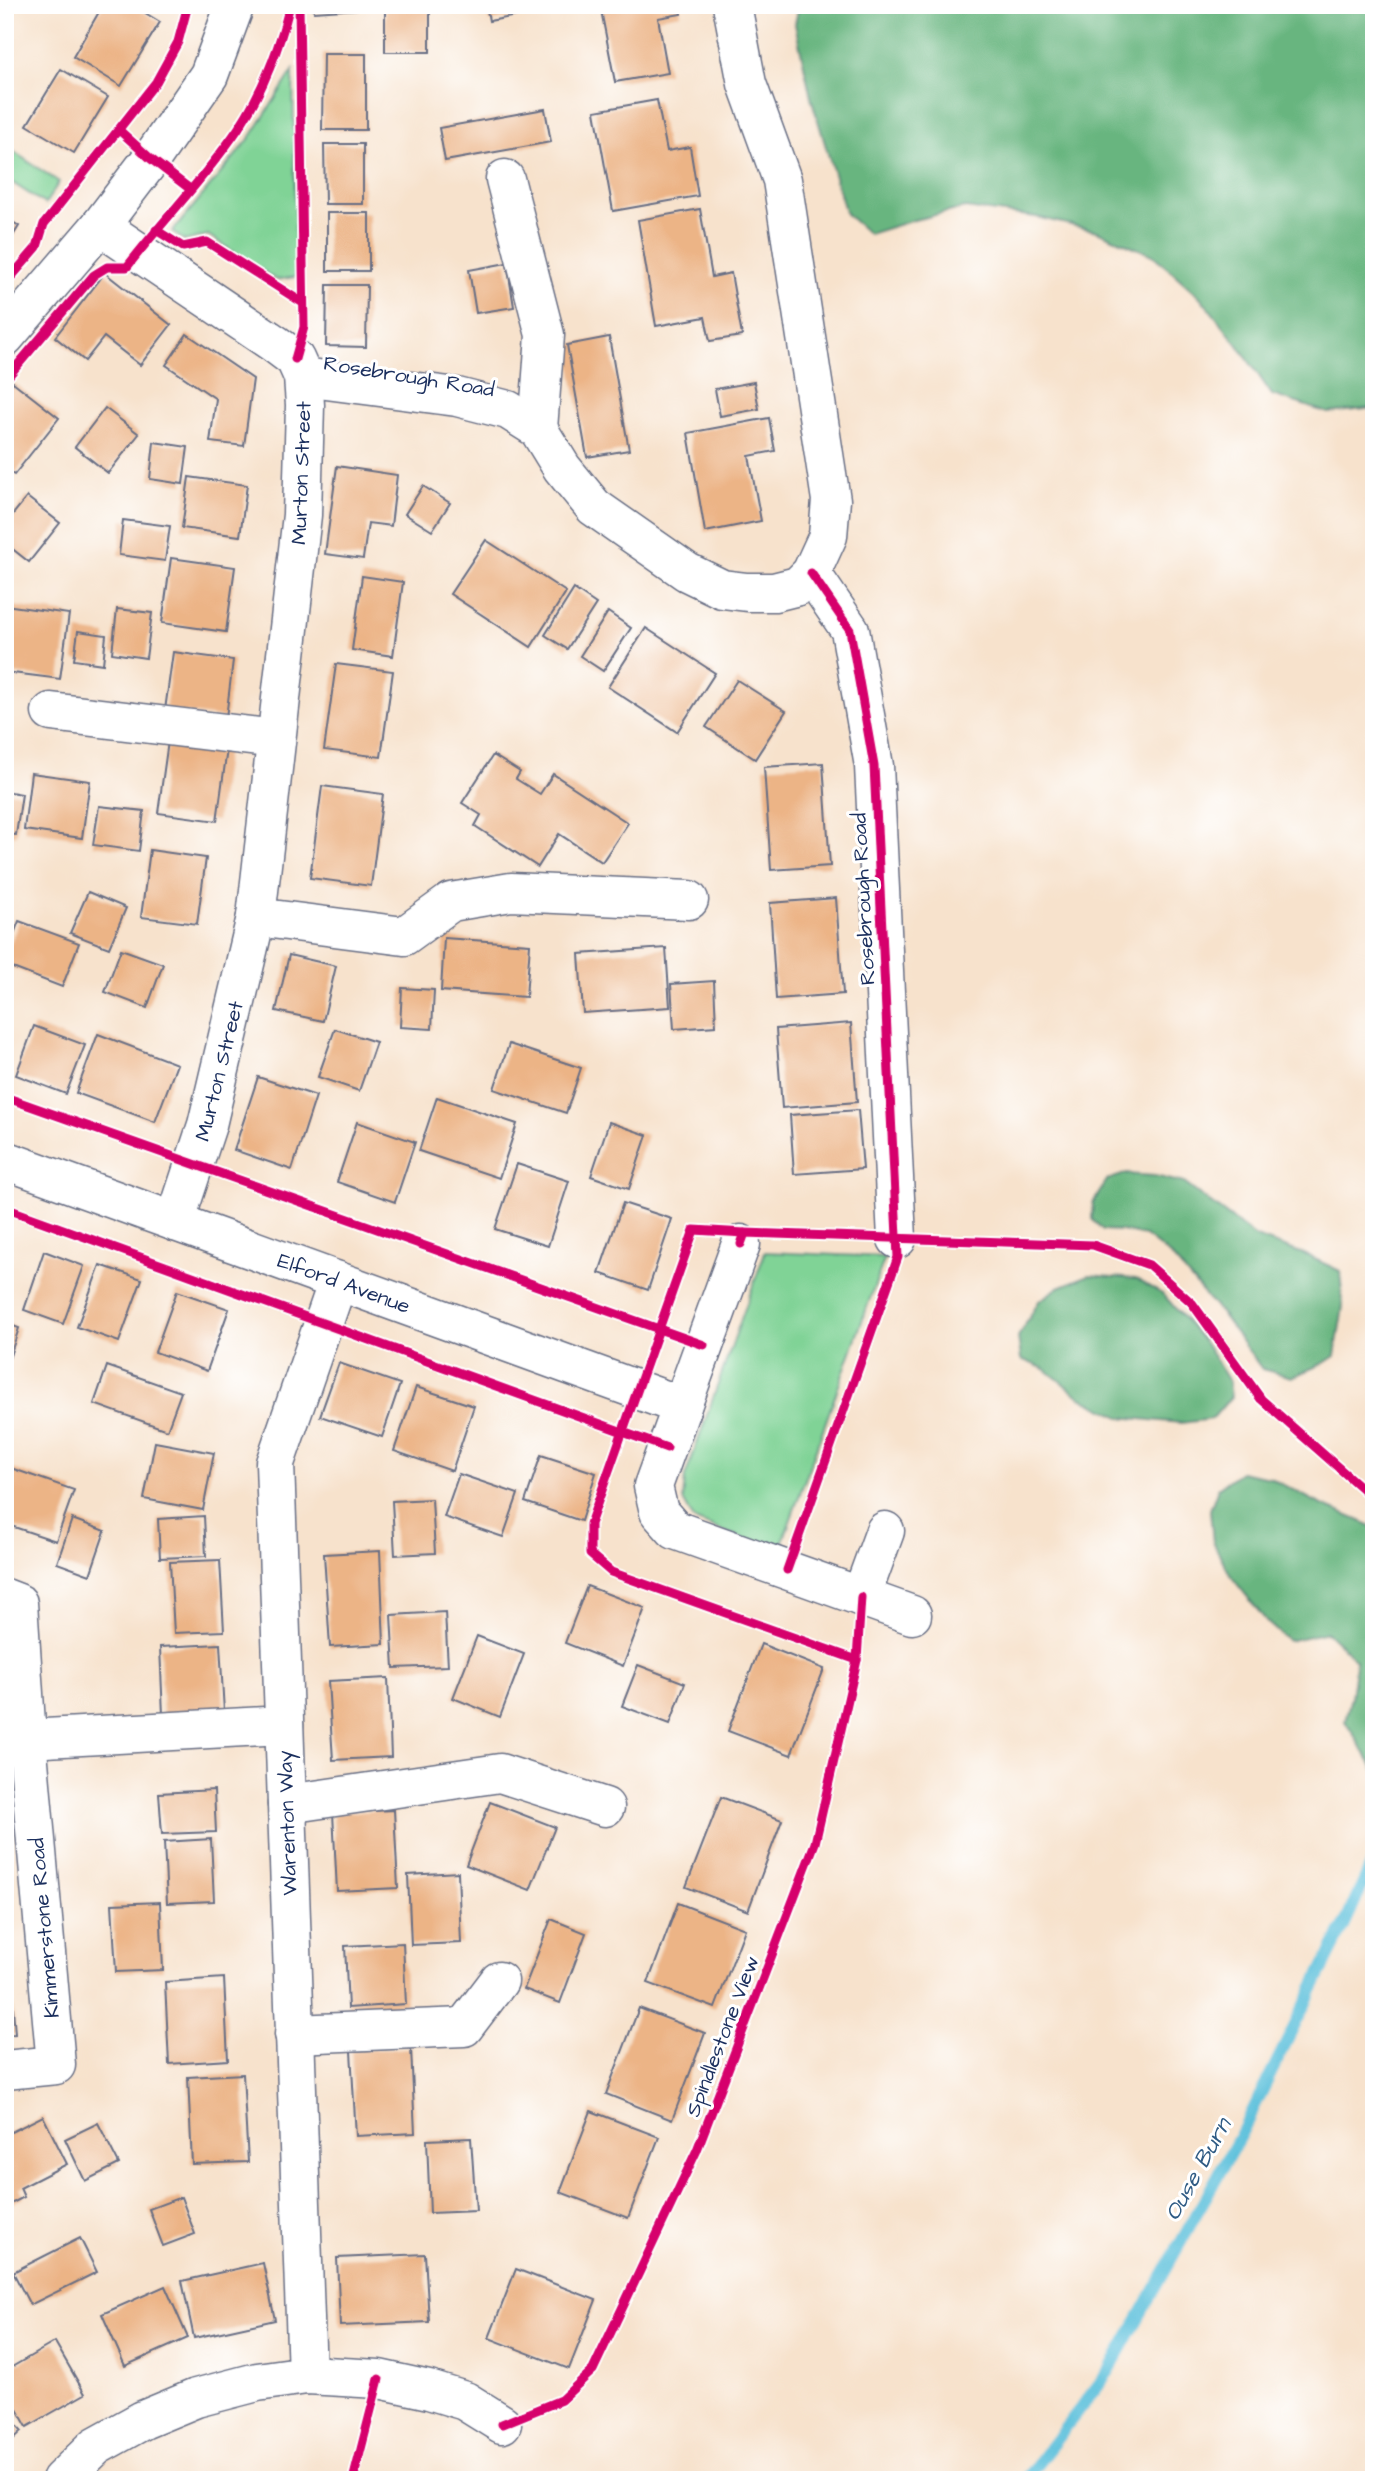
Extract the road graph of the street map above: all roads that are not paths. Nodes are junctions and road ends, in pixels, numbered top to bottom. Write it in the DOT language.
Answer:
graph roads {
  1 [pos="235,5"];
  2 [pos="732,5"];
  3 [pos="505,179"];
  4 [pos="100,226"];
  5 [pos="5,337"];
  6 [pos="303,377"];
  7 [pos="538,429"];
  8 [pos="811,573"];
  9 [pos="51,712"];
  10 [pos="276,739"];
  11 [pos="689,900"];
  12 [pos="256,917"];
  13 [pos="5,1160"];
  14 [pos="175,1222"];
  15 [pos="898,1239"];
  16 [pos="741,1244"];
  17 [pos="338,1281"];
  18 [pos="682,1406"];
  19 [pos="885,1531"];
  20 [pos="861,1597"];
  21 [pos="5,1598"];
  22 [pos="912,1615"];
  23 [pos="284,1725"];
  24 [pos="27,1739"];
  25 [pos="287,1804"];
  26 [pos="605,1807"];
  27 [pos="499,1981"];
  28 [pos="294,2034"];
  29 [pos="5,2070"];
  30 [pos="307,2375"];
  31 [pos="502,2424"];
  32 [pos="61,2480"];
  1 -- 4 [label="street"];
  2 -- 8 [label="street"];
  3 -- 7 [label="street"];
  4 -- 5 [label="street"];
  4 -- 6 [label="street, Murton Street"];
  6 -- 7 [label="street, Rosebrough Road"];
  6 -- 10 [label="street, Murton Street"];
  7 -- 8 [label="street, Rosebrough Road"];
  8 -- 15 [label="street, Rosebrough Road"];
  9 -- 10 [label="street"];
  10 -- 12 [label="street, Murton Street"];
  11 -- 12 [label="street"];
  12 -- 14 [label="street, Murton Street"];
  13 -- 14 [label="street, Elford Avenue"];
  14 -- 17 [label="street, Elford Avenue"];
  16 -- 18 [label="street"];
  17 -- 18 [label="street, Elford Avenue"];
  17 -- 23 [label="street, Warenton Way"];
  18 -- 20 [label="street"];
  19 -- 20 [label="street"];
  20 -- 22 [label="street"];
  21 -- 24 [label="street, Kimmerstone Road"];
  23 -- 24 [label="street"];
  23 -- 25 [label="street, Warenton Way"];
  24 -- 29 [label="street, Kimmerstone Road"];
  25 -- 26 [label="street"];
  25 -- 28 [label="street, Warenton Way"];
  27 -- 28 [label="street"];
  28 -- 30 [label="street, Warenton Way"];
  30 -- 31 [label="street"];
  30 -- 32 [label="street"];
}
